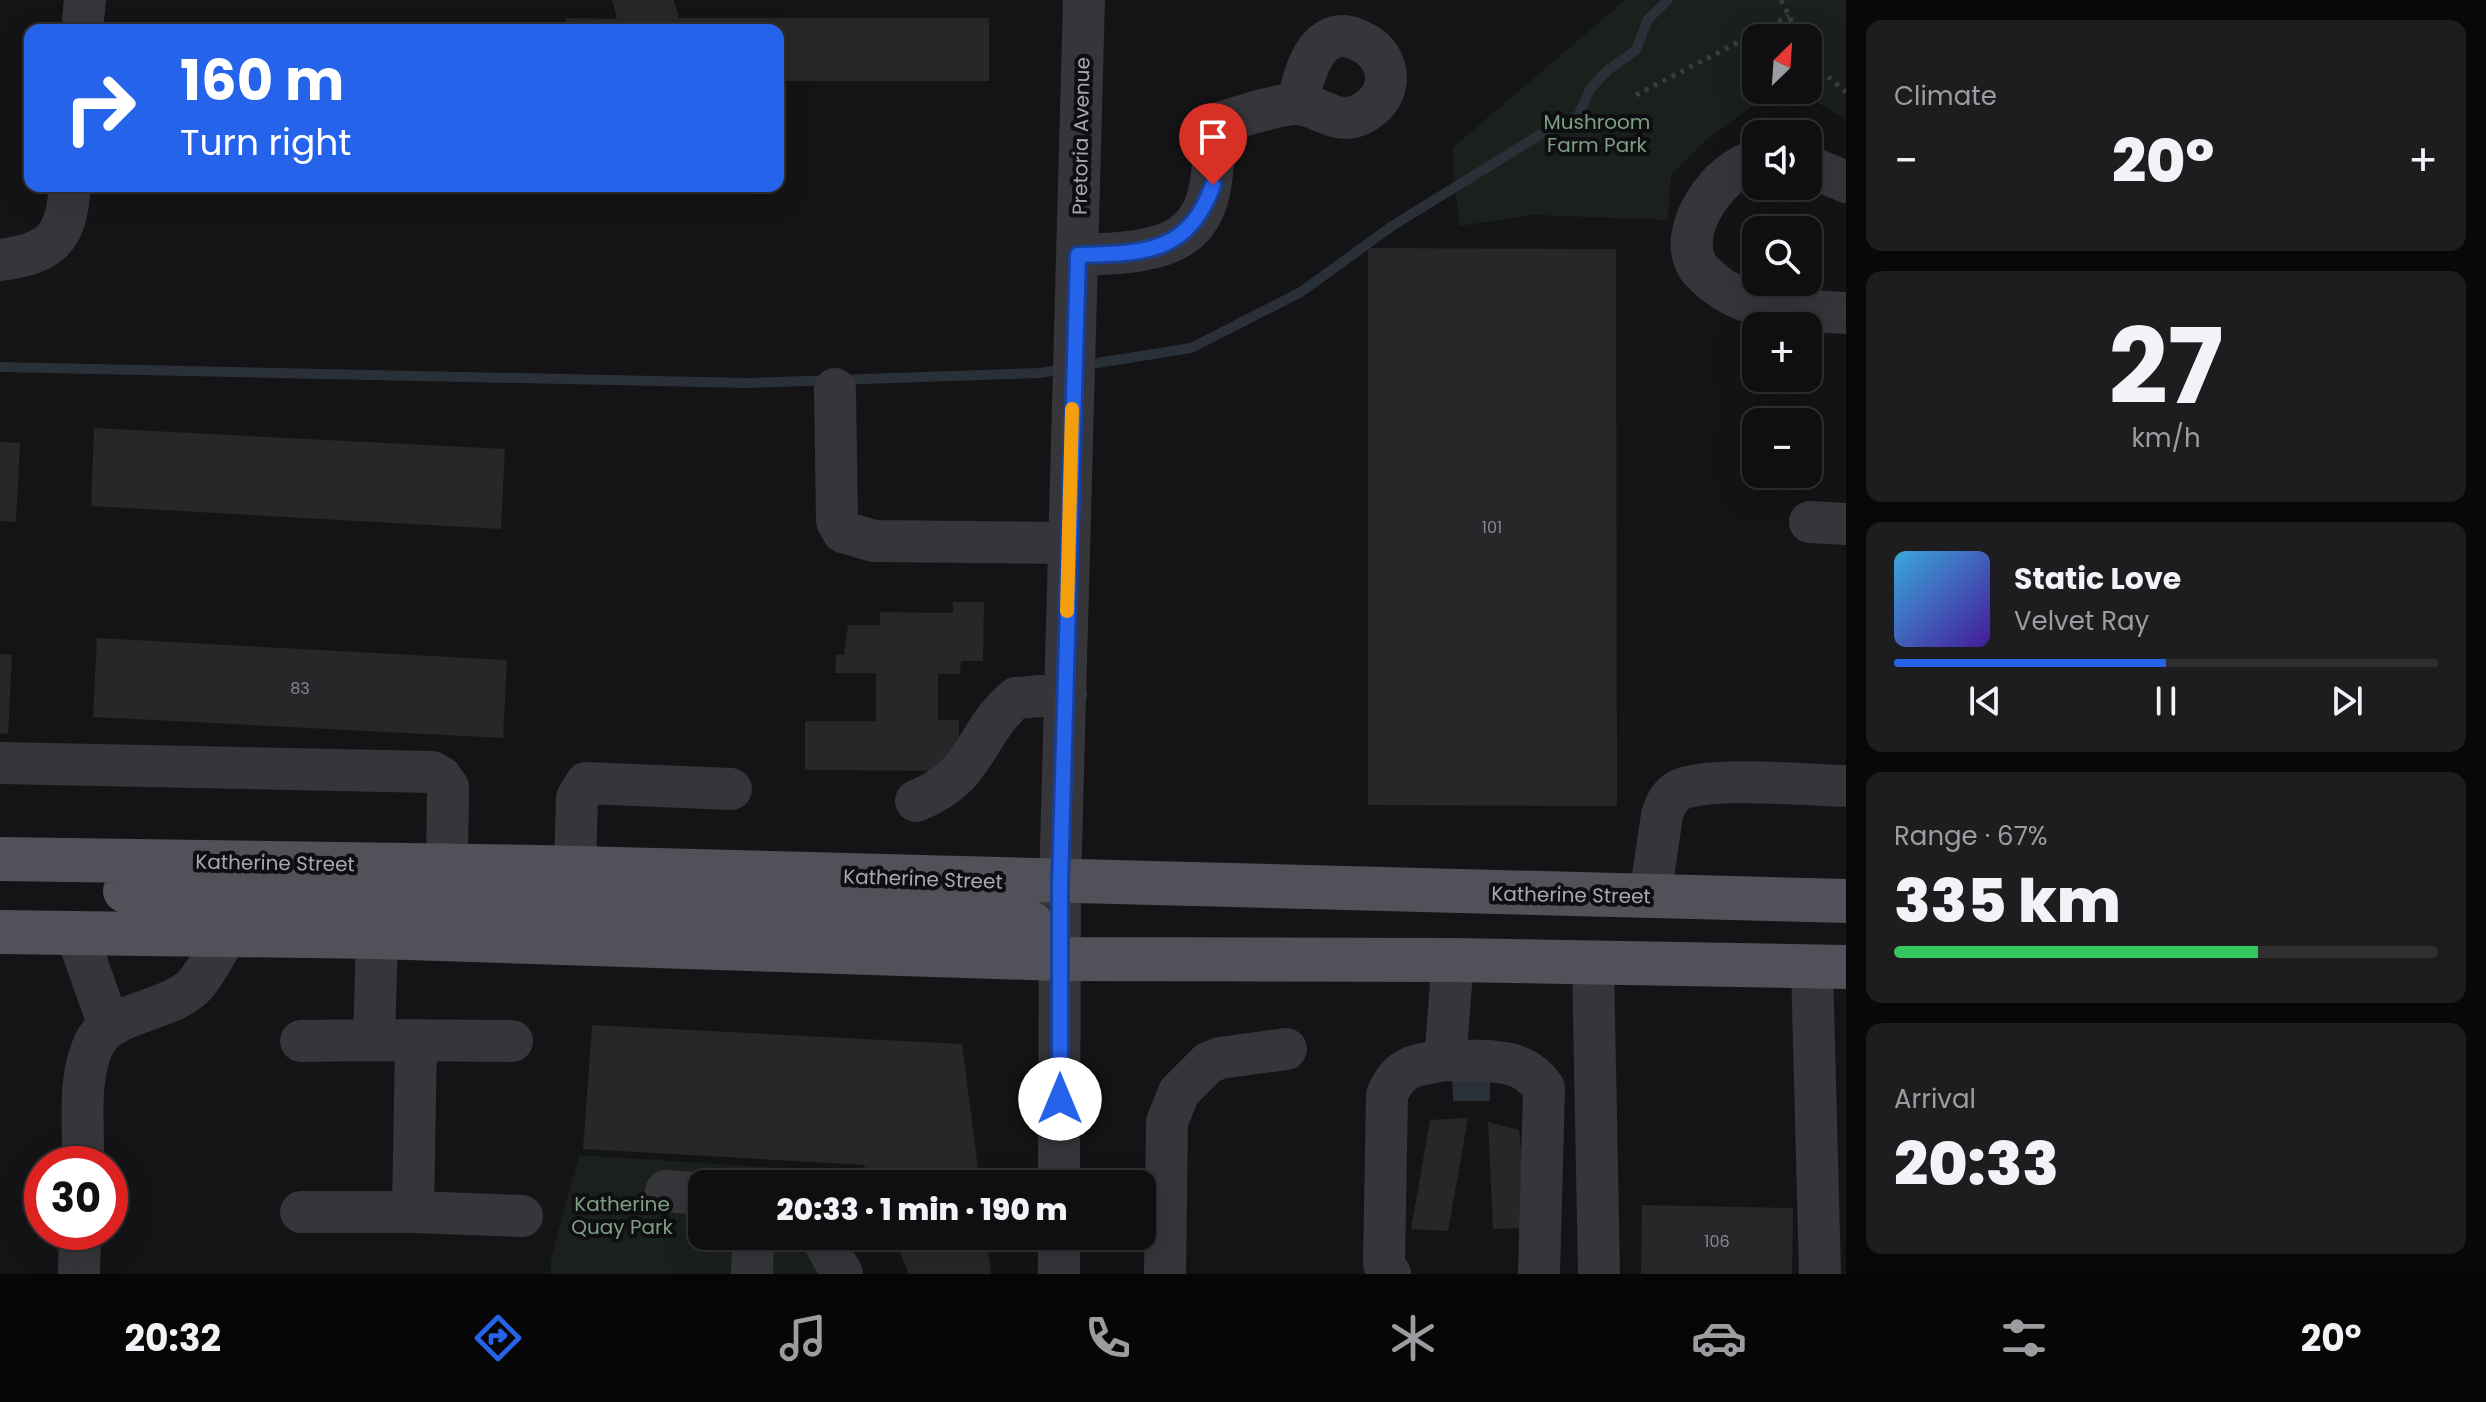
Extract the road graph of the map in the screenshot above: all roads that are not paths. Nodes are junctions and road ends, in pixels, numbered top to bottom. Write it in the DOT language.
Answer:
graph roads {
  1 [pos="85,0"];
  2 [pos="1084,0"];
  3 [pos="83,24"];
  4 [pos="1298,104"];
  5 [pos="1742,166"];
  6 [pos="1822,172"];
  7 [pos="1846,182"];
  8 [pos="69,192"];
  9 [pos="1078,255"];
  10 [pos="0,260"];
  11 [pos="1846,313"];
  12 [pos="835,389"];
  13 [pos="1068,543"];
  14 [pos="1066,694"];
  15 [pos="0,763"];
  16 [pos="1846,786"];
  17 [pos="731,789"];
  18 [pos="916,801"];
  19 [pos="0,859"];
  20 [pos="447,865"];
  21 [pos="575,868"];
  22 [pos="1060,883"];
  23 [pos="0,887"];
  24 [pos="1650,897"];
  25 [pos="1846,901"];
  26 [pos="1846,929"];
  27 [pos="0,932"];
  28 [pos="76,932"];
  29 [pos="227,934"];
  30 [pos="377,937"];
  31 [pos="1060,959"];
  32 [pos="1453,960"];
  33 [pos="1593,962"];
  34 [pos="1829,966"];
  35 [pos="109,1026"];
  36 [pos="374,1040"];
  37 [pos="301,1041"];
  38 [pos="416,1041"];
  39 [pos="512,1041"];
  40 [pos="1286,1049"];
  41 [pos="1445,1060"];
  42 [pos="84,1146"];
  43 [pos="1059,1170"];
  44 [pos="301,1212"];
  45 [pos="413,1212"];
  46 [pos="522,1216"];
  47 [pos="80,1250"];
  48 [pos="753,1250"];
  49 [pos="829,1250"];
  50 [pos="1059,1250"];
  51 [pos="79,1274"];
  52 [pos="752,1274"];
  53 [pos="842,1274"];
  54 [pos="1059,1274"];
  55 [pos="1165,1274"];
  56 [pos="1390,1274"];
  57 [pos="1539,1274"];
  58 [pos="1599,1274"];
  59 [pos="1820,1274"];
  1 -- 3 [label="street"];
  2 -- 9 [label="street, Pretoria Avenue"];
  4 -- 9 [label="street"];
  5 -- 11 [label="street"];
  6 -- 7 [label="street"];
  8 -- 10 [label="street"];
  9 -- 13 [label="street, Pretoria Avenue"];
  12 -- 13 [label="street"];
  13 -- 14 [label="street, Pretoria Avenue"];
  14 -- 18 [label="street"];
  14 -- 22 [label="street, Pretoria Avenue"];
  15 -- 20 [label="street"];
  16 -- 24 [label="street"];
  17 -- 21 [label="street"];
  19 -- 20 [label="main road, Katherine Street"];
  20 -- 21 [label="main road, Katherine Street"];
  21 -- 22 [label="main road, Katherine Street"];
  22 -- 24 [label="main road, Katherine Street"];
  22 -- 26 [label="main road"];
  22 -- 31 [label="street, Pretoria Avenue"];
  23 -- 31 [label="main road"];
  24 -- 25 [label="main road, Katherine Street"];
  27 -- 28 [label="main road"];
  28 -- 29 [label="main road"];
  28 -- 35 [label="street"];
  29 -- 30 [label="main road"];
  29 -- 35 [label="street"];
  30 -- 31 [label="main road"];
  30 -- 36 [label="street"];
  31 -- 32 [label="main road"];
  31 -- 43 [label="street, Pretoria Avenue"];
  32 -- 33 [label="main road"];
  32 -- 41 [label="street"];
  33 -- 34 [label="main road"];
  33 -- 58 [label="street"];
  34 -- 59 [label="street"];
  35 -- 42 [label="street"];
  36 -- 37 [label="street"];
  36 -- 38 [label="street"];
  38 -- 39 [label="street"];
  38 -- 45 [label="street"];
  40 -- 55 [label="street"];
  41 -- 56 [label="street"];
  41 -- 57 [label="street"];
  44 -- 45 [label="street"];
  45 -- 46 [label="street"];
  47 -- 51 [label="street"];
  48 -- 52 [label="street"];
  49 -- 53 [label="street"];
  50 -- 54 [label="street"];
}
